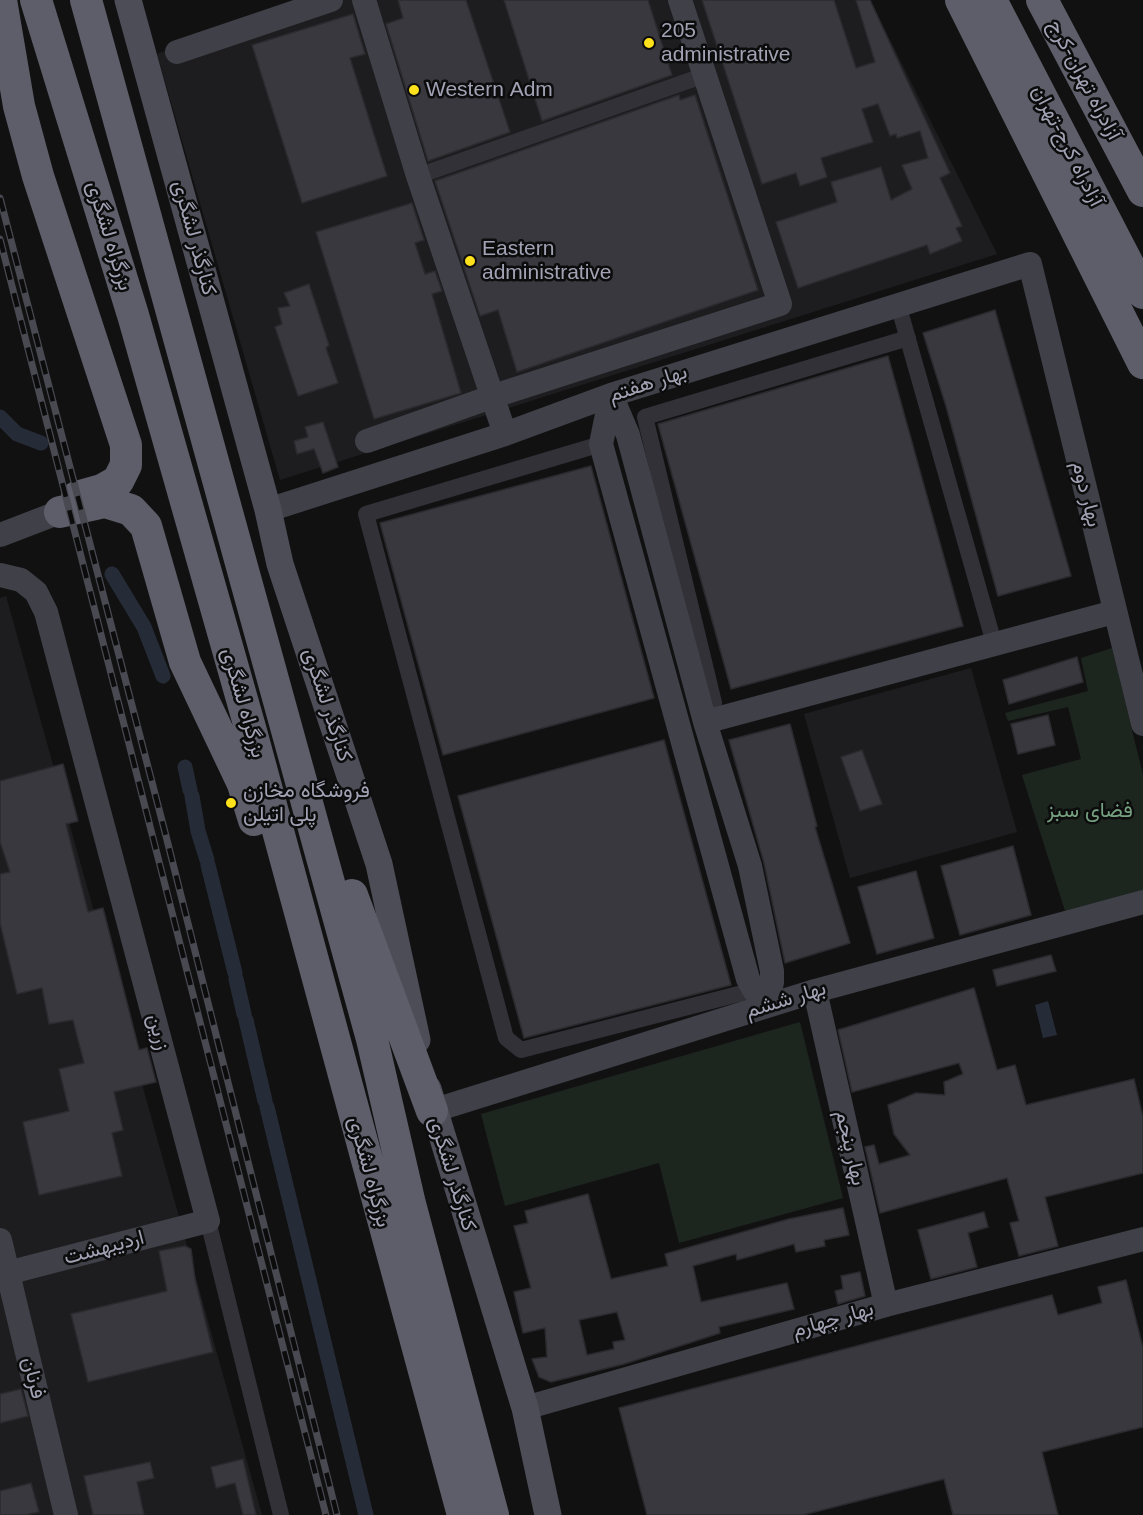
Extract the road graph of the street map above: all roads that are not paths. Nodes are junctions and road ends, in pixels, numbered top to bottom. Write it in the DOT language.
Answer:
graph roads {
  1 [pos="1,0"];
  2 [pos="36,0"];
  3 [pos="86,0"];
  4 [pos="128,0"];
  5 [pos="331,0"];
  6 [pos="364,0"];
  7 [pos="680,0"];
  8 [pos="961,0"];
  9 [pos="991,0"];
  10 [pos="1042,0"];
  11 [pos="177,52"];
  12 [pos="705,75"];
  13 [pos="418,176"];
  14 [pos="1143,191"];
  15 [pos="1030,264"];
  16 [pos="1143,293"];
  17 [pos="898,304"];
  18 [pos="908,338"];
  19 [pos="1143,363"];
  20 [pos="611,395"];
  21 [pos="494,396"];
  22 [pos="506,434"];
  23 [pos="367,441"];
  24 [pos="601,444"];
  25 [pos="58,507"];
  26 [pos="268,510"];
  27 [pos="0,518"];
  28 [pos="0,535"];
  29 [pos="0,575"];
  30 [pos="1114,612"];
  31 [pos="994,643"];
  32 [pos="705,722"];
  33 [pos="1143,724"];
  34 [pos="292,751"];
  35 [pos="1143,902"];
  36 [pos="316,977"];
  37 [pos="754,990"];
  38 [pos="815,990"];
  39 [pos="432,1111"];
  40 [pos="208,1221"];
  41 [pos="1143,1239"];
  42 [pos="0,1240"];
  43 [pos="4,1274"];
  44 [pos="886,1305"];
  45 [pos="525,1408"];
  46 [pos="66,1515"];
  47 [pos="281,1515"];
  48 [pos="463,1515"];
  49 [pos="493,1515"];
  50 [pos="549,1515"];
  1 -- 25 [label="highway"];
  2 -- 36 [label="highway, بزرگراه لشگری"];
  3 -- 34 [label="highway, بزرگراه لشگری"];
  4 -- 26 [label="main road, کنارگذر لشگری"];
  5 -- 11 [label="street"];
  6 -- 13 [label="street"];
  7 -- 12 [label="street"];
  8 -- 19 [label="highway"];
  9 -- 16 [label="highway, آزادراه کرج-تهران"];
  10 -- 14 [label="highway, آزادراه تهران-کرج"];
  12 -- 13 [label="street"];
  12 -- 21 [label="street"];
  13 -- 21 [label="street"];
  15 -- 17 [label="street, بهار هفتم"];
  15 -- 30 [label="street, بهار دوم"];
  17 -- 18 [label="street"];
  17 -- 20 [label="street, بهار هفتم"];
  18 -- 31 [label="street"];
  18 -- 32 [label="street"];
  20 -- 22 [label="street, بهار هفتم"];
  20 -- 24 [label="street"];
  20 -- 32 [label="street"];
  21 -- 22 [label="street"];
  21 -- 23 [label="street"];
  22 -- 26 [label="street, بهار هفتم"];
  24 -- 37 [label="street"];
  24 -- 37 [label="street"];
  25 -- 27 [label="street"];
  25 -- 28 [label="street"];
  25 -- 36 [label="highway"];
  26 -- 39 [label="main road, کنارگذر لشگری"];
  29 -- 40 [label="street, زرین"];
  30 -- 31 [label="street"];
  30 -- 33 [label="street, بهار دوم"];
  31 -- 32 [label="street"];
  32 -- 37 [label="street"];
  34 -- 39 [label="highway"];
  34 -- 49 [label="highway, بزرگراه لشگری"];
  35 -- 38 [label="street, بهار ششم"];
  36 -- 48 [label="highway, بزرگراه لشگری"];
  38 -- 39 [label="street, بهار ششم"];
  38 -- 44 [label="street, بهار پنجم"];
  39 -- 45 [label="main road, کنارگذر لشگری"];
  40 -- 43 [label="street, اردیبهشت"];
  40 -- 47 [label="street, زرین"];
  41 -- 44 [label="street, بهار چهارم"];
  42 -- 43 [label="street, فرنان"];
  43 -- 46 [label="street, فرنان"];
  44 -- 45 [label="street, بهار چهارم"];
  45 -- 50 [label="main road, کنارگذر لشگری"];
}
